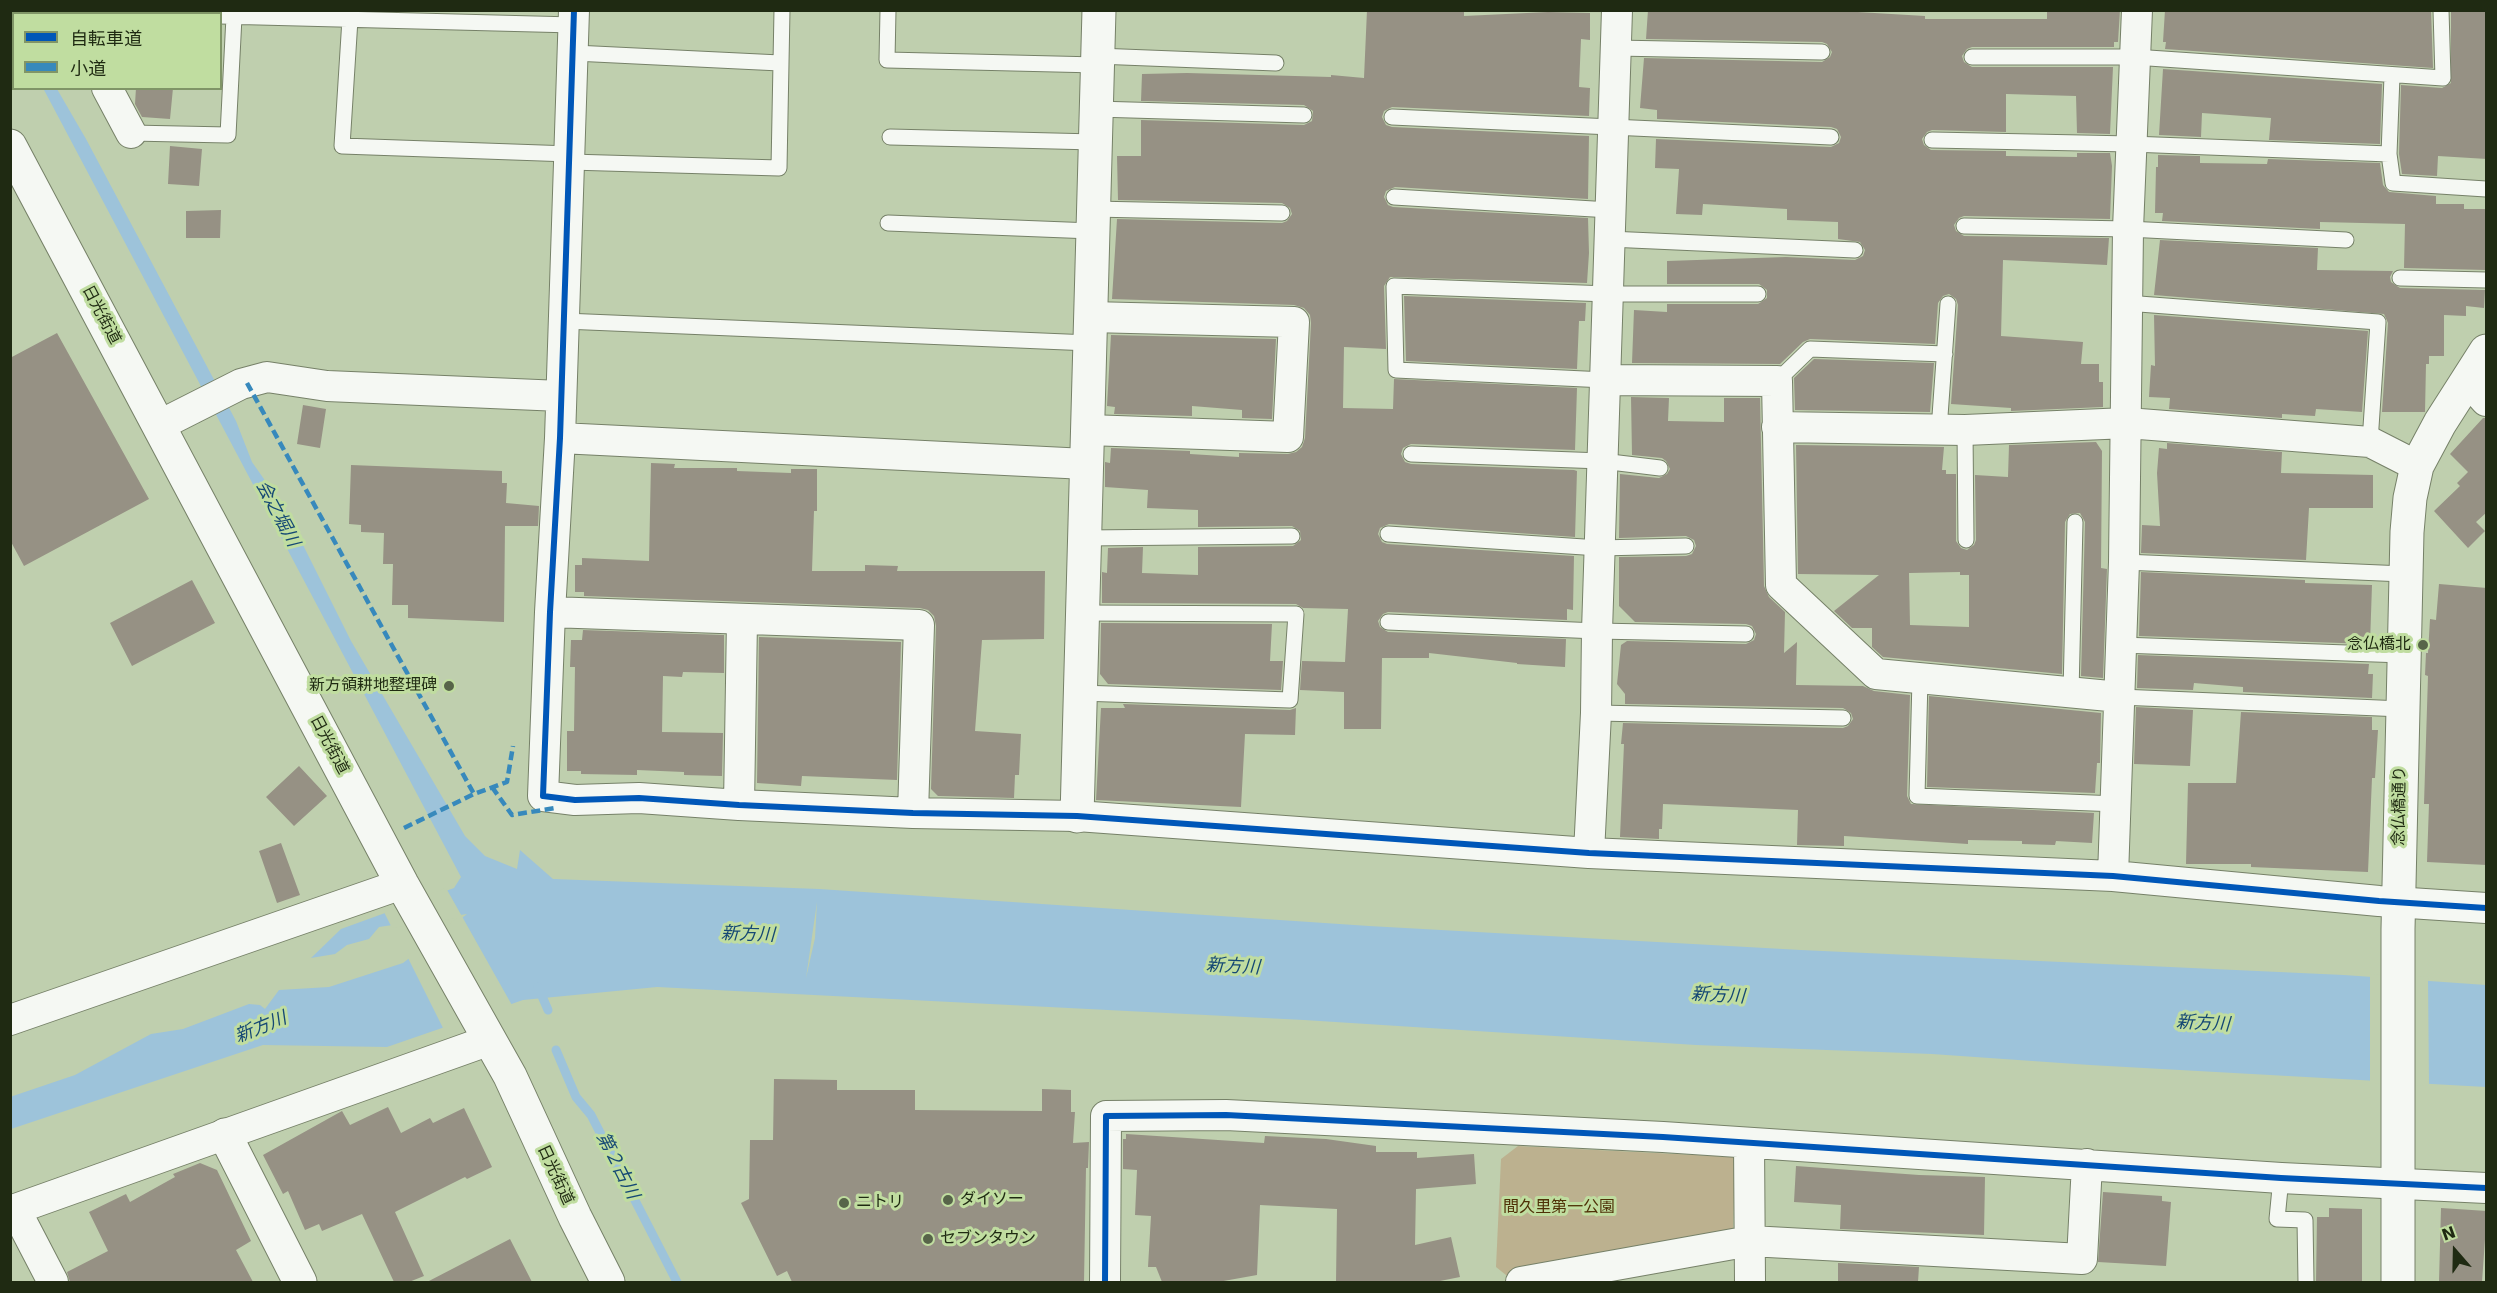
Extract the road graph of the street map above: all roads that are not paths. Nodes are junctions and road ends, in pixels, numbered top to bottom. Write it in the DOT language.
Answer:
graph roads {
  1 [pos="783,10"];
  2 [pos="888,10"];
  3 [pos="1099,10"];
  4 [pos="1617,10"];
  5 [pos="2137,10"];
  6 [pos="2442,10"];
  7 [pos="227,17"];
  8 [pos="350,19"];
  9 [pos="574,30"];
  10 [pos="1616,48"];
  11 [pos="1822,52"];
  12 [pos="1972,57"];
  13 [pos="2134,57"];
  14 [pos="1097,61"];
  15 [pos="780,63"];
  16 [pos="1276,63"];
  17 [pos="2392,76"];
  18 [pos="108,90"];
  19 [pos="1096,109"];
  20 [pos="1305,115"];
  21 [pos="1392,117"];
  22 [pos="1613,127"];
  23 [pos="131,133"];
  24 [pos="890,137"];
  25 [pos="1831,137"];
  26 [pos="1932,140"];
  27 [pos="1095,142"];
  28 [pos="2132,144"];
  29 [pos="10,146"];
  30 [pos="2389,154"];
  31 [pos="570,158"];
  32 [pos="2487,189"];
  33 [pos="1394,197"];
  34 [pos="1282,213"];
  35 [pos="1093,220"];
  36 [pos="888,223"];
  37 [pos="1610,225"];
  38 [pos="1964,226"];
  39 [pos="2128,229"];
  40 [pos="2346,240"];
  41 [pos="1855,250"];
  42 [pos="2400,278"];
  43 [pos="2487,280"];
  44 [pos="1608,294"];
  45 [pos="1758,294"];
  46 [pos="2126,303"];
  47 [pos="1948,304"];
  48 [pos="564,321"];
  49 [pos="1090,330"];
  50 [pos="2487,351"];
  51 [pos="1945,354"];
  52 [pos="1605,380"];
  53 [pos="1777,381"];
  54 [pos="2477,390"];
  55 [pos="561,396"];
  56 [pos="2127,423"];
  57 [pos="160,425"];
  58 [pos="1777,427"];
  59 [pos="1088,430"];
  60 [pos="1952,430"];
  61 [pos="560,438"];
  62 [pos="2370,442"];
  63 [pos="1411,454"];
  64 [pos="1602,461"];
  65 [pos="1086,464"];
  66 [pos="2417,466"];
  67 [pos="1660,468"];
  68 [pos="2075,522"];
  69 [pos="1388,534"];
  70 [pos="1293,536"];
  71 [pos="1084,538"];
  72 [pos="1966,540"];
  73 [pos="1686,546"];
  74 [pos="1599,548"];
  75 [pos="2124,562"];
  76 [pos="2404,574"];
  77 [pos="550,612"];
  78 [pos="1082,613"];
  79 [pos="742,620"];
  80 [pos="1388,622"];
  81 [pos="1597,631"];
  82 [pos="1746,634"];
  83 [pos="2121,645"];
  84 [pos="2403,655"];
  85 [pos="1920,678"];
  86 [pos="1080,693"];
  87 [pos="2071,693"];
  88 [pos="2120,697"];
  89 [pos="2402,709"];
  90 [pos="1596,713"];
  91 [pos="1843,717"];
  92 [pos="2117,804"];
  93 [pos="739,805"];
  94 [pos="913,813"];
  95 [pos="1077,816"];
  96 [pos="1589,853"];
  97 [pos="2113,876"];
  98 [pos="405,889"];
  99 [pos="2487,908"];
  100 [pos="2399,916"];
  101 [pos="10,1020"];
  102 [pos="487,1035"];
  103 [pos="225,1135"];
  104 [pos="1749,1143"];
  105 [pos="2087,1164"];
  106 [pos="2281,1178"];
  107 [pos="2397,1183"];
  108 [pos="2487,1188"];
  109 [pos="13,1210"];
  110 [pos="1750,1241"];
  111 [pos="53,1282"];
  112 [pos="300,1282"];
  113 [pos="608,1282"];
  114 [pos="1106,1282"];
  115 [pos="1521,1282"];
  116 [pos="1750,1282"];
  117 [pos="2306,1282"];
  118 [pos="2398,1282"];
  1 -- 15 [label="lane"];
  2 -- 14 [label="lane"];
  3 -- 14 [label="main road"];
  4 -- 10 [label="street"];
  5 -- 13 [label="street"];
  6 -- 17 [label="lane"];
  7 -- 8 [label="lane"];
  7 -- 23 [label="lane"];
  8 -- 9 [label="lane"];
  8 -- 31 [label="lane"];
  9 -- 15 [label="lane"];
  9 -- 31 [label="street"];
  10 -- 11 [label="lane"];
  10 -- 22 [label="street"];
  12 -- 13 [label="lane"];
  13 -- 17 [label="lane"];
  13 -- 28 [label="street"];
  14 -- 16 [label="lane"];
  14 -- 19 [label="main road"];
  15 -- 31 [label="lane"];
  17 -- 30 [label="lane"];
  18 -- 23 [label="street"];
  19 -- 20 [label="lane"];
  19 -- 27 [label="main road"];
  21 -- 22 [label="lane"];
  22 -- 25 [label="lane"];
  22 -- 37 [label="street"];
  24 -- 27 [label="lane"];
  26 -- 28 [label="lane"];
  27 -- 35 [label="main road"];
  28 -- 30 [label="lane"];
  28 -- 39 [label="street"];
  29 -- 57 [label="main road, 日光街道"];
  30 -- 32 [label="lane"];
  31 -- 48 [label="street"];
  33 -- 37 [label="lane"];
  34 -- 35 [label="lane"];
  35 -- 36 [label="lane"];
  35 -- 49 [label="main road"];
  37 -- 41 [label="lane"];
  37 -- 44 [label="street"];
  38 -- 39 [label="lane"];
  39 -- 40 [label="lane"];
  39 -- 46 [label="street"];
  42 -- 43 [label="lane"];
  44 -- 45 [label="lane"];
  44 -- 52 [label="street"];
  44 -- 52 [label="lane"];
  46 -- 56 [label="street"];
  46 -- 62 [label="lane"];
  47 -- 51 [label="lane"];
  48 -- 49 [label="lane"];
  48 -- 55 [label="street"];
  49 -- 59 [label="main road"];
  49 -- 59 [label="street"];
  50 -- 54 [label="main road, 念仏橋通り"];
  51 -- 53 [label="lane"];
  51 -- 60 [label="lane"];
  52 -- 53 [label="street"];
  52 -- 64 [label="street"];
  53 -- 58 [label="street"];
  54 -- 66 [label="main road, 念仏橋通り"];
  55 -- 57 [label="street"];
  55 -- 61 [label="street"];
  56 -- 60 [label="street"];
  56 -- 62 [label="street"];
  56 -- 75 [label="street"];
  57 -- 98 [label="main road, 日光街道"];
  58 -- 60 [label="street"];
  58 -- 85 [label="street"];
  59 -- 65 [label="main road"];
  60 -- 72 [label="lane"];
  61 -- 65 [label="street"];
  61 -- 77 [label="street"];
  62 -- 66 [label="street"];
  63 -- 64 [label="lane"];
  64 -- 67 [label="lane"];
  64 -- 74 [label="street"];
  65 -- 71 [label="main road"];
  66 -- 76 [label="main road, 念仏橋通り"];
  68 -- 87 [label="lane"];
  69 -- 74 [label="lane"];
  70 -- 71 [label="lane"];
  71 -- 78 [label="main road"];
  73 -- 74 [label="lane"];
  74 -- 81 [label="street"];
  75 -- 76 [label="lane"];
  75 -- 83 [label="street"];
  76 -- 84 [label="main road, 念仏橋通り"];
  77 -- 79 [label="street"];
  77 -- 93 [label="street"];
  78 -- 86 [label="main road"];
  78 -- 86 [label="lane"];
  79 -- 93 [label="street"];
  79 -- 94 [label="street"];
  80 -- 81 [label="lane"];
  81 -- 82 [label="lane"];
  81 -- 90 [label="street"];
  83 -- 84 [label="lane"];
  83 -- 88 [label="street"];
  84 -- 89 [label="main road, 念仏橋通り"];
  85 -- 87 [label="street"];
  85 -- 92 [label="lane"];
  86 -- 95 [label="main road"];
  87 -- 88 [label="street"];
  88 -- 89 [label="lane"];
  88 -- 92 [label="street"];
  89 -- 100 [label="main road, 念仏橋通り"];
  90 -- 91 [label="lane"];
  90 -- 96 [label="street"];
  92 -- 97 [label="street"];
  93 -- 94 [label="street"];
  94 -- 95 [label="street"];
  95 -- 96 [label="street"];
  96 -- 97 [label="street"];
  97 -- 100 [label="street"];
  98 -- 101 [label="street"];
  98 -- 102 [label="main road, 日光街道"];
  99 -- 100 [label="street"];
  100 -- 107 [label="main road, 念仏橋通り"];
  102 -- 103 [label="street"];
  102 -- 113 [label="main road, 日光街道"];
  103 -- 109 [label="street"];
  103 -- 112 [label="main road"];
  104 -- 105 [label="street"];
  104 -- 110 [label="street"];
  104 -- 114 [label="street"];
  105 -- 106 [label="street"];
  105 -- 110 [label="street"];
  106 -- 107 [label="street"];
  106 -- 117 [label="lane"];
  107 -- 108 [label="street"];
  107 -- 118 [label="main road, 念仏橋通り"];
  109 -- 111 [label="street"];
  110 -- 115 [label="street"];
  110 -- 116 [label="street"];
}
